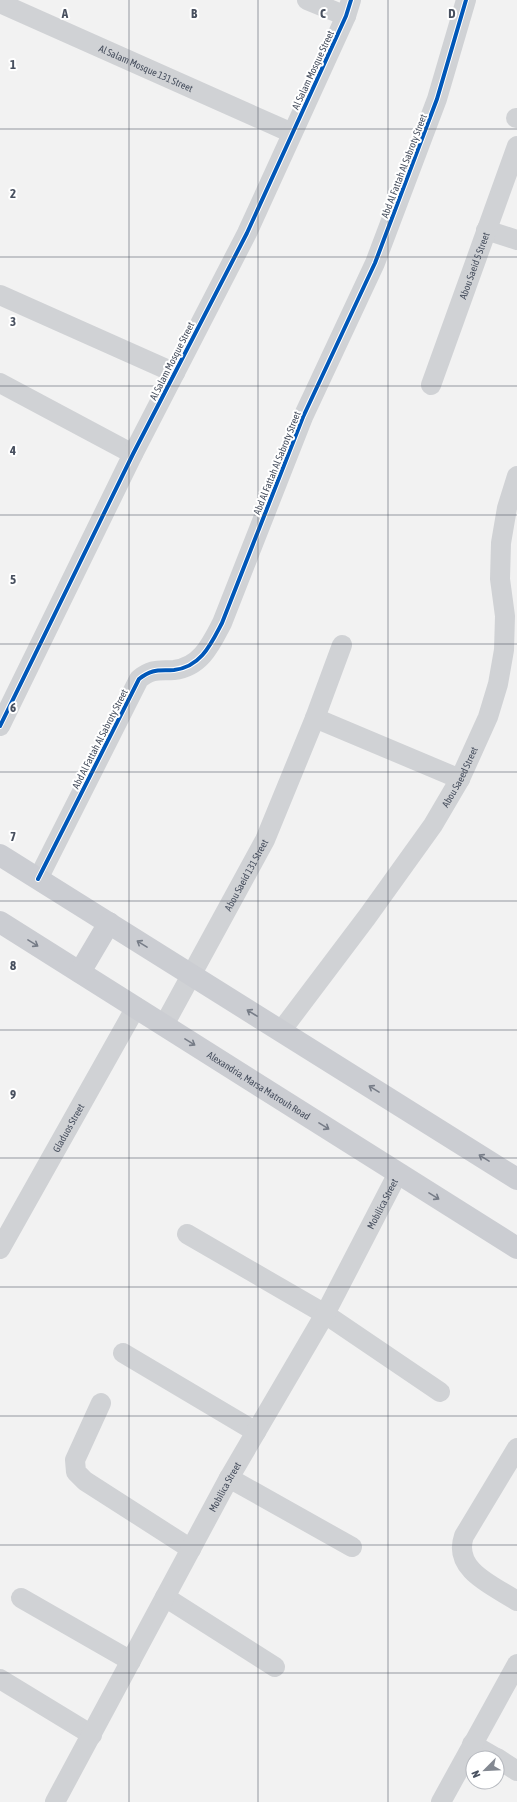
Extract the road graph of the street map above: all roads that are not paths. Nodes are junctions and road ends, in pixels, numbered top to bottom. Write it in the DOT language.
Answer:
graph roads {
  1 [pos="307,0"];
  2 [pos="466,0"];
  3 [pos="0,3"];
  4 [pos="349,8"];
  5 [pos="292,133"];
  6 [pos="517,146"];
  7 [pos="486,230"];
  8 [pos="517,240"];
  9 [pos="0,296"];
  10 [pos="175,373"];
  11 [pos="0,383"];
  12 [pos="431,385"];
  13 [pos="133,454"];
  14 [pos="517,476"];
  15 [pos="342,645"];
  16 [pos="315,718"];
  17 [pos="0,726"];
  18 [pos="460,779"];
  19 [pos="0,855"];
  20 [pos="38,879"];
  21 [pos="0,922"];
  22 [pos="109,923"];
  23 [pos="80,972"];
  24 [pos="192,975"];
  25 [pos="136,1007"];
  26 [pos="164,1025"];
  27 [pos="281,1031"];
  28 [pos="398,1173"];
  29 [pos="517,1179"];
  30 [pos="187,1234"];
  31 [pos="517,1248"];
  32 [pos="0,1249"];
  33 [pos="325,1314"];
  34 [pos="123,1353"];
  35 [pos="440,1392"];
  36 [pos="101,1403"];
  37 [pos="256,1432"];
  38 [pos="517,1448"];
  39 [pos="229,1478"];
  40 [pos="352,1547"];
  41 [pos="191,1549"];
  42 [pos="165,1597"];
  43 [pos="21,1598"];
  44 [pos="517,1601"];
  45 [pos="131,1661"];
  46 [pos="517,1664"];
  47 [pos="275,1667"];
  48 [pos="0,1679"];
  49 [pos="92,1734"];
  50 [pos="472,1744"];
  51 [pos="483,1750"];
  52 [pos="505,1763"];
  53 [pos="517,1770"];
  54 [pos="55,1802"];
  55 [pos="441,1802"];
  1 -- 4 [label="street"];
  2 -- 20 [label="street, Abd Al Fattah Al Sabroty Street"];
  3 -- 5 [label="street, Al Salam Mosque 131 Street"];
  4 -- 5 [label="street, Al Salam Mosque Street"];
  5 -- 10 [label="street, Al Salam Mosque Street"];
  6 -- 7 [label="street, Abou Saeid 5 Street"];
  7 -- 8 [label="street"];
  7 -- 12 [label="street, Abou Saeid 5 Street"];
  9 -- 10 [label="street"];
  10 -- 13 [label="street, Al Salam Mosque Street"];
  11 -- 13 [label="street"];
  13 -- 17 [label="street, Al Salam Mosque Street"];
  14 -- 18 [label="street, Abou Saeed Street"];
  15 -- 16 [label="street, Abou Saeid 131 Street"];
  16 -- 18 [label="street"];
  16 -- 24 [label="street, Abou Saeid 131 Street"];
  18 -- 27 [label="street, Abou Saeed Street"];
  19 -- 20 [label="main road"];
  20 -- 22 [label="main road"];
  21 -- 23 [label="main road, Alexandria, Marsa Matrouh Road, one-way"];
  22 -- 23 [label="main road"];
  24 -- 22 [label="main road, one-way"];
  23 -- 25 [label="main road, Alexandria, Marsa Matrouh Road"];
  24 -- 26 [label="street, Abou Saeid 131 Street"];
  27 -- 24 [label="main road, one-way"];
  25 -- 26 [label="main road, Alexandria, Marsa Matrouh Road"];
  25 -- 32 [label="street, Gladuos Street"];
  26 -- 28 [label="main road, Alexandria, Marsa Matrouh Road, one-way"];
  29 -- 27 [label="main road, one-way"];
  28 -- 31 [label="main road, Alexandria, Marsa Matrouh Road, one-way"];
  28 -- 33 [label="street, Mobilica Street"];
  30 -- 33 [label="street"];
  33 -- 35 [label="street"];
  33 -- 37 [label="street, Mobilica Street"];
  34 -- 37 [label="street"];
  36 -- 41 [label="street"];
  37 -- 39 [label="street, Mobilica Street"];
  38 -- 44 [label="street"];
  39 -- 40 [label="street"];
  39 -- 41 [label="street, Mobilica Street"];
  41 -- 42 [label="street, Mobilica Street"];
  42 -- 45 [label="street, Mobilica Street"];
  42 -- 47 [label="street"];
  43 -- 45 [label="street"];
  45 -- 49 [label="street, Mobilica Street"];
  46 -- 50 [label="street"];
  48 -- 49 [label="street"];
  49 -- 54 [label="street, Mobilica Street"];
  50 -- 51 [label="street"];
  50 -- 55 [label="street"];
  52 -- 53 [label="street"];
}
